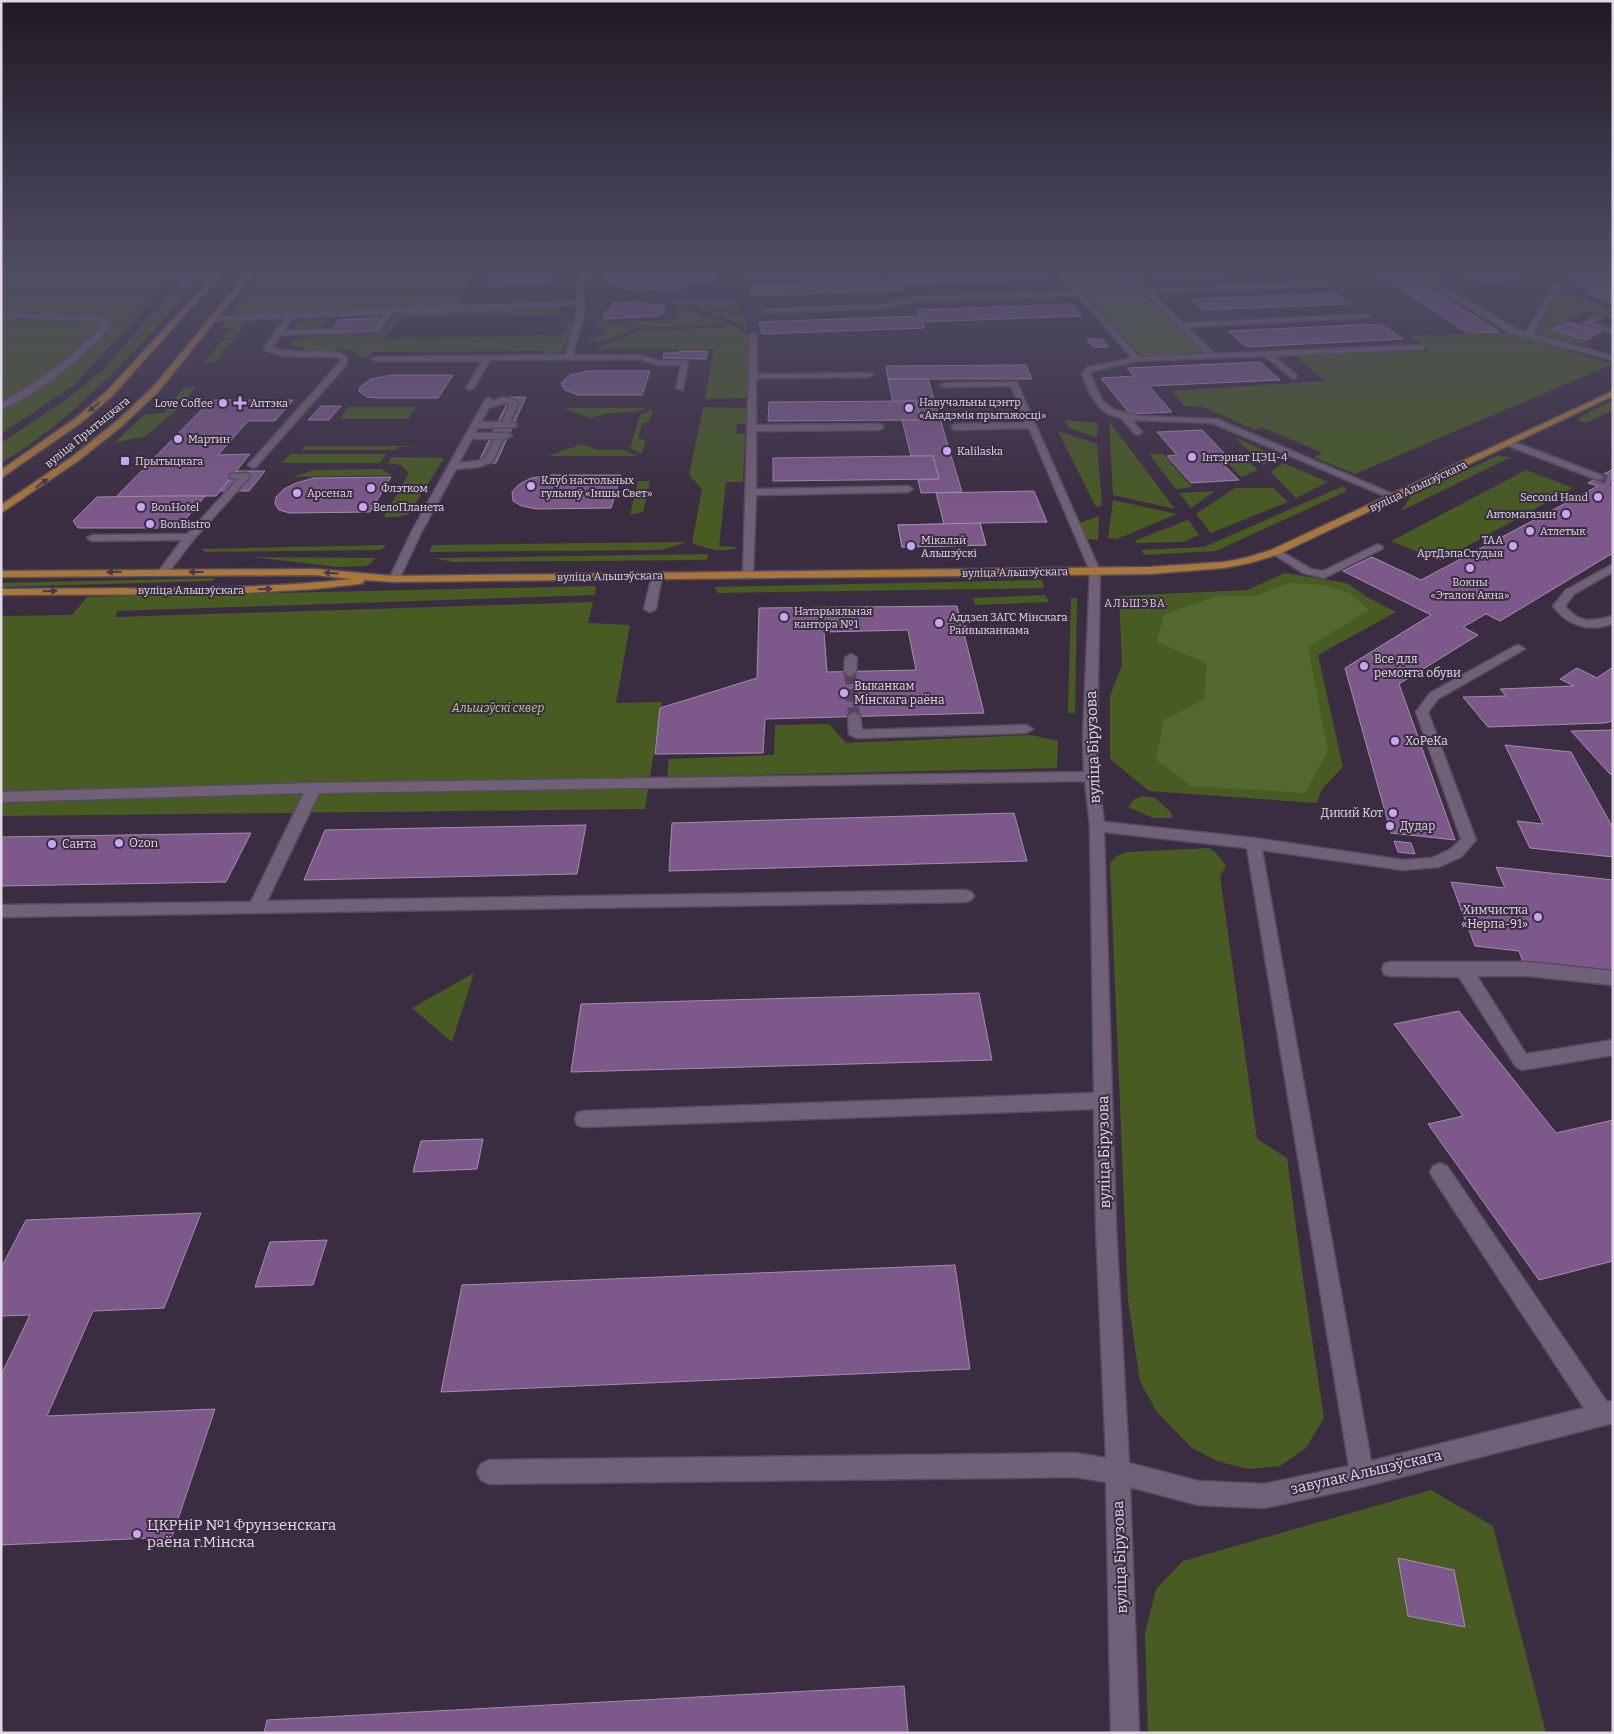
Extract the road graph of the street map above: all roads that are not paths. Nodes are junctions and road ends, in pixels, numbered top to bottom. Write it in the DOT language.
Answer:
graph roads {
  1 [pos="84,350"];
  2 [pos="149,350"];
  3 [pos="187,350"];
  4 [pos="270,350"];
  5 [pos="570,350"];
  6 [pos="753,350"];
  7 [pos="1129,350"];
  8 [pos="1207,350"];
  9 [pos="1345,350"];
  10 [pos="1582,350"];
  11 [pos="1598,350"];
  12 [pos="1266,353"];
  13 [pos="1594,353"];
  14 [pos="1213,356"];
  15 [pos="487,358"];
  16 [pos="568,358"];
  17 [pos="1613,358"];
  18 [pos="375,359"];
  19 [pos="1137,359"];
  20 [pos="869,375"];
  21 [pos="753,376"];
  22 [pos="1293,377"];
  23 [pos="944,385"];
  24 [pos="470,388"];
  25 [pos="680,388"];
  26 [pos="1613,393"];
  27 [pos="1,407"];
  28 [pos="1125,417"];
  29 [pos="476,425"];
  30 [pos="1032,425"];
  31 [pos="880,427"];
  32 [pos="955,427"];
  33 [pos="753,428"];
  34 [pos="1138,432"];
  35 [pos="470,436"];
  36 [pos="1509,443"];
  37 [pos="253,465"];
  38 [pos="454,466"];
  39 [pos="1,475"];
  40 [pos="1598,477"];
  41 [pos="234,479"];
  42 [pos="908,489"];
  43 [pos="751,492"];
  44 [pos="1396,497"];
  45 [pos="1,510"];
  46 [pos="190,537"];
  47 [pos="92,538"];
  48 [pos="1378,547"];
  49 [pos="1275,552"];
  50 [pos="1613,567"];
  51 [pos="1095,571"];
  52 [pos="163,572"];
  53 [pos="1,574"];
  54 [pos="748,575"];
  55 [pos="656,576"];
  56 [pos="380,578"];
  57 [pos="394,579"];
  58 [pos="1,592"];
  59 [pos="650,609"];
  60 [pos="1613,619"];
  61 [pos="1519,649"];
  62 [pos="850,658"];
  63 [pos="850,672"];
  64 [pos="854,716"];
  65 [pos="1026,729"];
  66 [pos="1091,776"];
  67 [pos="314,788"];
  68 [pos="1,797"];
  69 [pos="1096,826"];
  70 [pos="1254,843"];
  71 [pos="966,896"];
  72 [pos="256,908"];
  73 [pos="1,911"];
  74 [pos="1390,969"];
  75 [pos="1464,970"];
  76 [pos="1613,978"];
  77 [pos="1613,1047"];
  78 [pos="1103,1101"];
  79 [pos="584,1119"];
  80 [pos="1440,1172"];
  81 [pos="1607,1414"];
  82 [pos="488,1472"];
  83 [pos="1118,1472"];
  84 [pos="1362,1475"];
  85 [pos="1125,1733"];
  1 -- 27 [label="street"];
  2 -- 39 [label="main road, вуліца Прытыцкага, one-way"];
  45 -- 3 [label="main road, вуліца Прытыцкага, one-way"];
  4 -- 37 [label="street"];
  5 -- 16 [label="street"];
  6 -- 21 [label="street"];
  7 -- 19 [label="street"];
  8 -- 14 [label="street"];
  9 -- 12 [label="street"];
  10 -- 13 [label="street"];
  11 -- 13 [label="street"];
  12 -- 14 [label="street"];
  12 -- 22 [label="street"];
  13 -- 17 [label="street"];
  14 -- 19 [label="street"];
  15 -- 16 [label="street"];
  15 -- 18 [label="street"];
  15 -- 24 [label="street"];
  16 -- 25 [label="street"];
  19 -- 28 [label="street"];
  20 -- 21 [label="street"];
  21 -- 33 [label="street"];
  23 -- 30 [label="street"];
  26 -- 36 [label="main road, вуліца Альшэўскага"];
  28 -- 34 [label="street"];
  28 -- 44 [label="street"];
  29 -- 29 [label="street"];
  29 -- 35 [label="street"];
  30 -- 32 [label="street"];
  30 -- 51 [label="street"];
  31 -- 33 [label="street"];
  33 -- 43 [label="street"];
  35 -- 38 [label="street"];
  35 -- 38 [label="street"];
  36 -- 40 [label="street"];
  36 -- 44 [label="main road, вуліца Альшэўскага"];
  38 -- 57 [label="street"];
  41 -- 46 [label="street"];
  42 -- 43 [label="street"];
  43 -- 54 [label="street"];
  44 -- 49 [label="main road, вуліца Альшэўскага"];
  46 -- 47 [label="street"];
  46 -- 52 [label="street"];
  48 -- 49 [label="street"];
  49 -- 51 [label="main road, вуліца Альшэўскага"];
  50 -- 60 [label="street"];
  51 -- 54 [label="main road, вуліца Альшэўскага"];
  51 -- 66 [label="street, вуліца Бірузова"];
  52 -- 53 [label="main road, вуліца Альшэўскага, one-way"];
  56 -- 52 [label="main road, вуліца Альшэўскага, one-way"];
  54 -- 55 [label="main road, вуліца Альшэўскага"];
  55 -- 57 [label="main road, вуліца Альшэўскага"];
  55 -- 59 [label="street"];
  56 -- 57 [label="main road, вуліца Альшэўскага"];
  58 -- 56 [label="main road, вуліца Альшэўскага, one-way"];
  61 -- 70 [label="street"];
  62 -- 63 [label="street"];
  64 -- 65 [label="street"];
  66 -- 67 [label="street"];
  66 -- 69 [label="street, вуліца Бірузова"];
  67 -- 68 [label="street"];
  67 -- 72 [label="street"];
  69 -- 70 [label="street"];
  69 -- 78 [label="street, вуліца Бірузова"];
  70 -- 84 [label="street"];
  71 -- 72 [label="street"];
  72 -- 73 [label="street"];
  74 -- 75 [label="street"];
  75 -- 76 [label="street"];
  75 -- 77 [label="street"];
  78 -- 79 [label="street"];
  78 -- 83 [label="street, вуліца Бірузова"];
  80 -- 81 [label="street"];
  81 -- 84 [label="street, завулак Альшэўскага"];
  82 -- 83 [label="street, завулак Альшэўскага"];
  83 -- 84 [label="street, завулак Альшэўскага"];
  83 -- 85 [label="street, вуліца Бірузова"];
}
